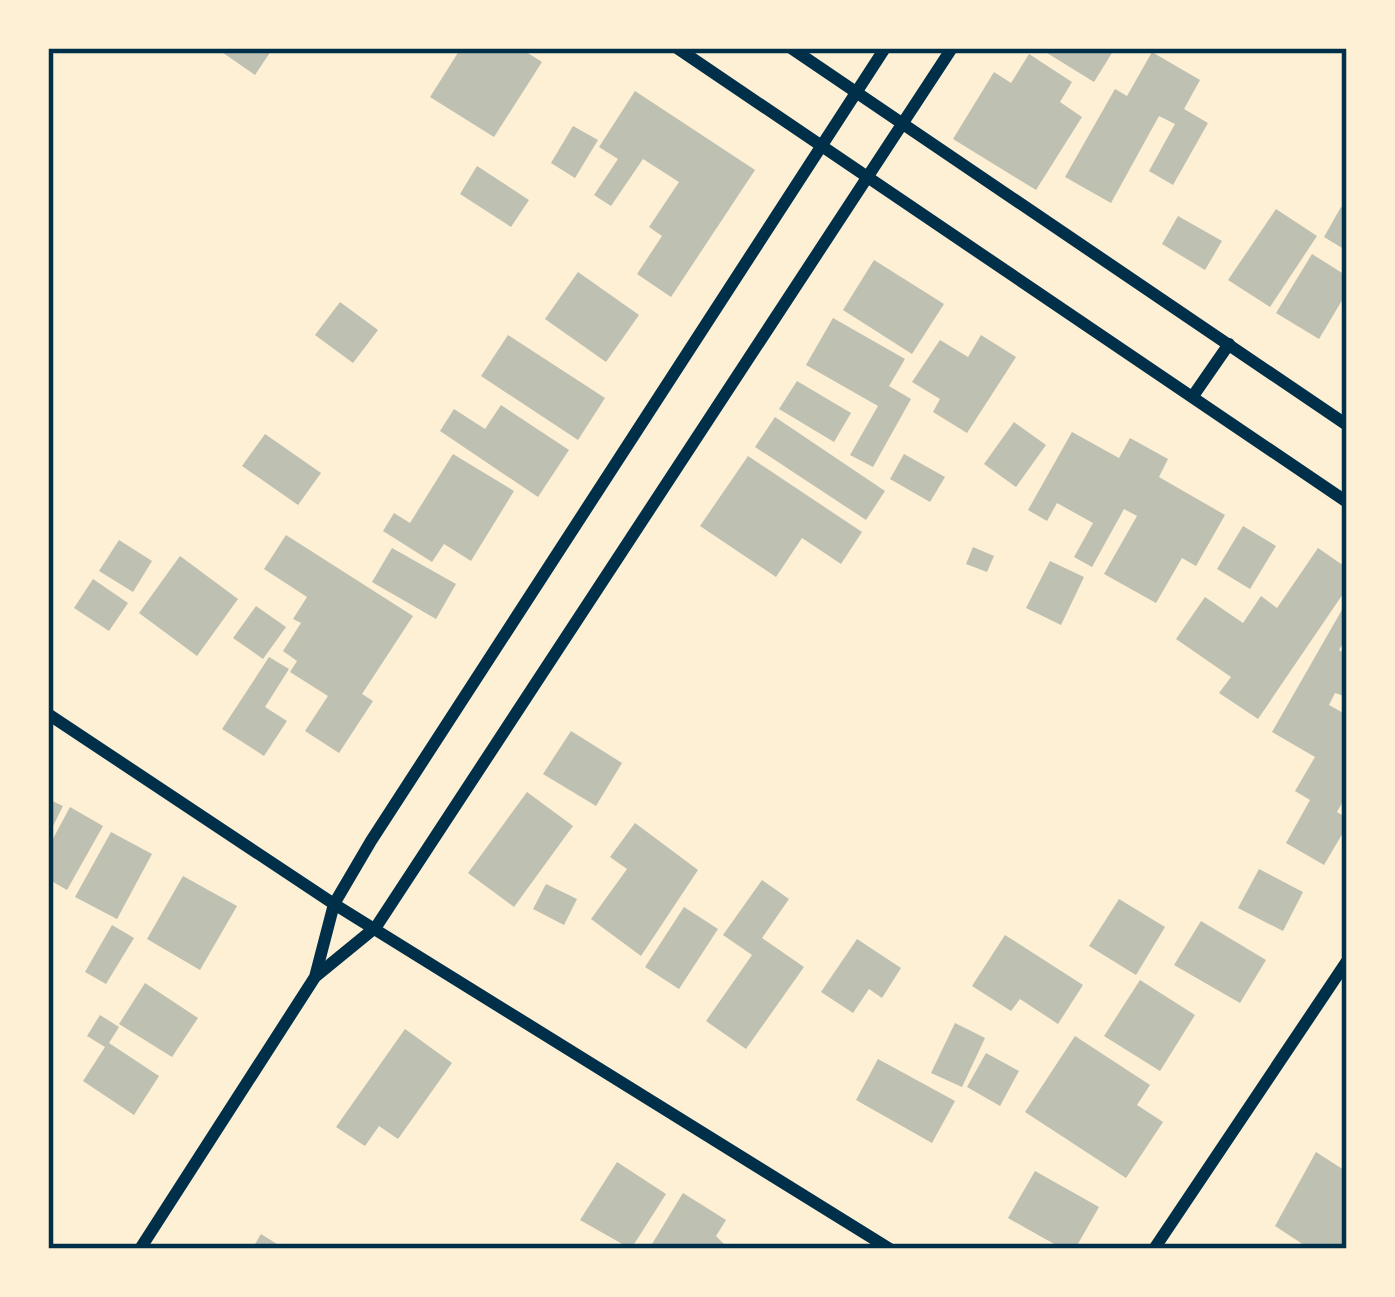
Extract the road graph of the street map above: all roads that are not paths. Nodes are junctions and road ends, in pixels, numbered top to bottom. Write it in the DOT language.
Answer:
graph roads {
  1 [pos="677,48"];
  2 [pos="791,48"];
  3 [pos="885,48"];
  4 [pos="952,48"];
  5 [pos="857,90"];
  6 [pos="902,122"];
  7 [pos="823,143"];
  8 [pos="866,172"];
  9 [pos="1229,344"];
  10 [pos="1193,396"];
  11 [pos="1347,425"];
  12 [pos="1347,502"];
  13 [pos="48,714"];
  14 [pos="334,904"];
  15 [pos="376,927"];
  16 [pos="1347,961"];
  17 [pos="315,977"];
  18 [pos="140,1249"];
  19 [pos="890,1249"];
  20 [pos="1154,1249"];
  1 -- 7 [label="street"];
  2 -- 5 [label="street"];
  3 -- 5 [label="street"];
  4 -- 6 [label="street"];
  5 -- 6 [label="street"];
  5 -- 7 [label="street"];
  6 -- 8 [label="street"];
  6 -- 9 [label="street"];
  7 -- 8 [label="street"];
  7 -- 14 [label="street"];
  8 -- 10 [label="street"];
  8 -- 15 [label="street"];
  9 -- 10 [label="street"];
  9 -- 11 [label="street"];
  10 -- 12 [label="street"];
  13 -- 14 [label="street"];
  14 -- 15 [label="street"];
  14 -- 17 [label="street"];
  15 -- 17 [label="street"];
  15 -- 19 [label="street"];
  16 -- 20 [label="street"];
  17 -- 18 [label="street"];
}
